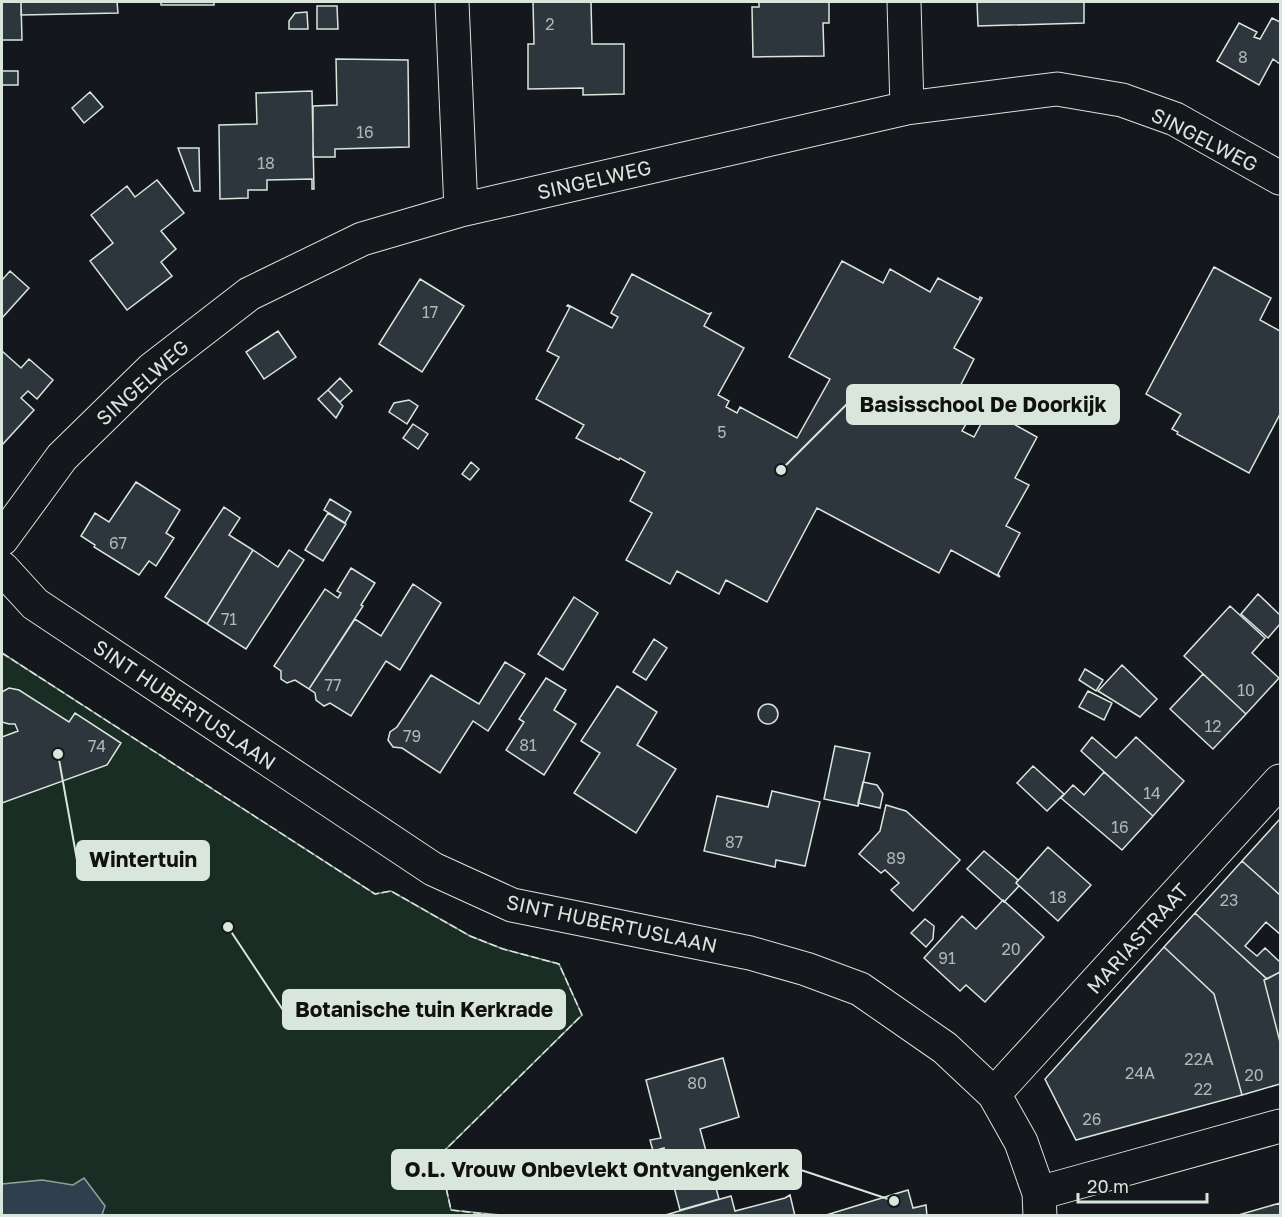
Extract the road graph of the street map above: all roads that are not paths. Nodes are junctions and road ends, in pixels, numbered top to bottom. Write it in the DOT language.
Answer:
graph roads {
  1 [pos="452,2"];
  2 [pos="904,2"];
  3 [pos="907,108"];
  4 [pos="1281,178"];
  5 [pos="461,210"];
  6 [pos="2,539"];
  7 [pos="2,568"];
  8 [pos="1281,781"];
  9 [pos="994,1094"];
  10 [pos="1281,1126"];
  11 [pos="1039,1204"];
  1 -- 5 [label="street"];
  2 -- 3 [label="street"];
  3 -- 4 [label="street, SINGELWEG"];
  3 -- 5 [label="street, SINGELWEG"];
  5 -- 6 [label="street, SINGELWEG"];
  7 -- 9 [label="street, SINT HUBERTUSLAAN"];
  8 -- 9 [label="street, MARIASTRAAT"];
  9 -- 11 [label="street, SINT HUBERTUSLAAN"];
  10 -- 11 [label="street"];
}
